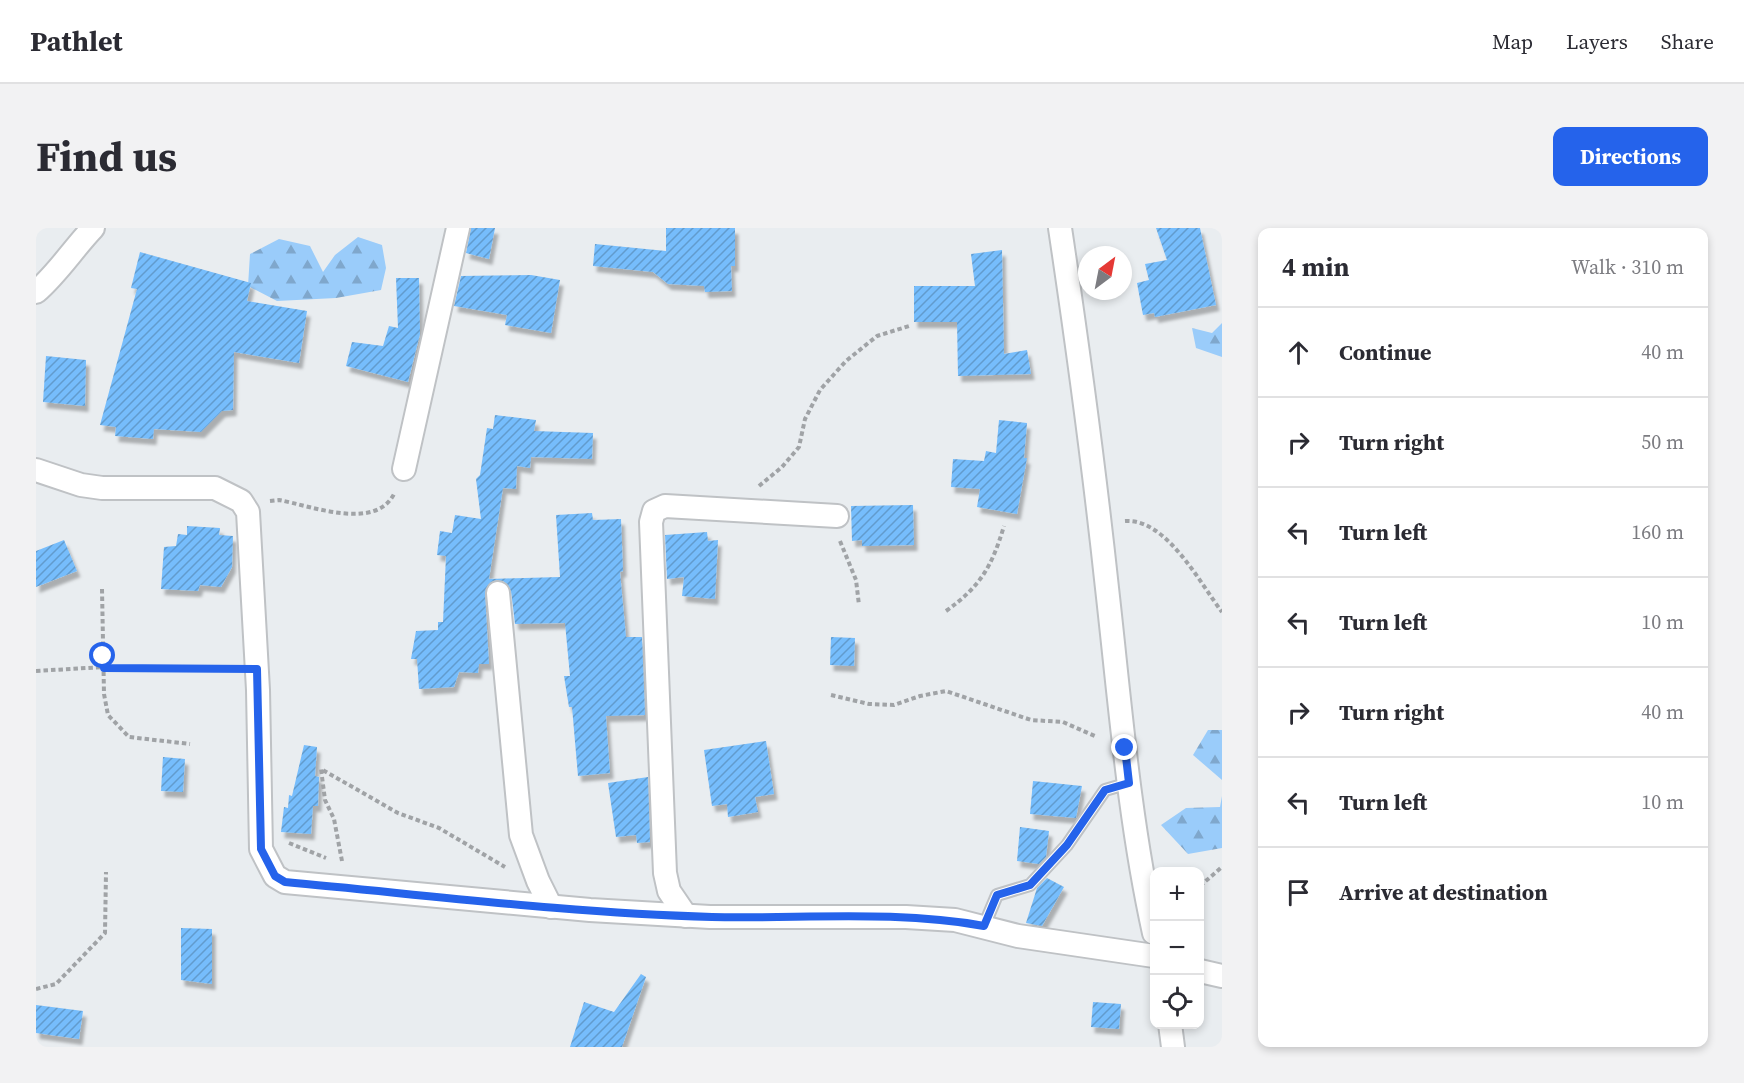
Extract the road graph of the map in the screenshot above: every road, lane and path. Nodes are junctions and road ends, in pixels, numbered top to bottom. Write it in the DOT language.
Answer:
graph roads {
  1 [pos="93,228"];
  2 [pos="458,228"];
  3 [pos="1060,228"];
  4 [pos="36,292"];
  5 [pos="909,326"];
  6 [pos="404,469"];
  7 [pos="36,470"];
  8 [pos="723,509"];
  9 [pos="248,512"];
  10 [pos="833,516"];
  11 [pos="1100,524"];
  12 [pos="1004,526"];
  13 [pos="102,589"];
  14 [pos="498,593"];
  15 [pos="859,605"];
  16 [pos="946,611"];
  17 [pos="1222,612"];
  18 [pos="104,668"];
  19 [pos="257,669"];
  20 [pos="36,670"];
  21 [pos="831,695"];
  22 [pos="190,744"];
  23 [pos="1125,748"];
  24 [pos="1129,783"];
  25 [pos="1222,867"];
  26 [pos="345,871"];
  27 [pos="106,872"];
  28 [pos="538,881"];
  29 [pos="1204,883"];
  30 [pos="551,907"];
  31 [pos="686,916"];
  32 [pos="1152,921"];
  33 [pos="984,926"];
  34 [pos="1150,955"];
  35 [pos="1204,972"];
  36 [pos="1222,976"];
  37 [pos="36,989"];
  38 [pos="1171,1029"];
  39 [pos="1173,1047"];
  1 -- 4 [label="street"];
  2 -- 6 [label="street"];
  3 -- 11 [label="street"];
  5 -- 8 [label="path"];
  6 -- 9 [label="path"];
  7 -- 9 [label="street"];
  8 -- 10 [label="street"];
  8 -- 31 [label="street"];
  9 -- 19 [label="street"];
  10 -- 15 [label="path"];
  11 -- 17 [label="path"];
  11 -- 23 [label="street"];
  12 -- 16 [label="path"];
  13 -- 18 [label="path"];
  14 -- 28 [label="street"];
  18 -- 19 [label="path"];
  18 -- 20 [label="path"];
  18 -- 22 [label="path"];
  19 -- 30 [label="street"];
  21 -- 23 [label="path"];
  23 -- 24 [label="street"];
  24 -- 32 [label="street"];
  24 -- 33 [label="lane"];
  25 -- 29 [label="path"];
  26 -- 28 [label="path"];
  27 -- 37 [label="path"];
  28 -- 30 [label="street"];
  30 -- 31 [label="street"];
  31 -- 33 [label="street"];
  33 -- 34 [label="street"];
  35 -- 36 [label="street"];
  38 -- 39 [label="street"];
}
